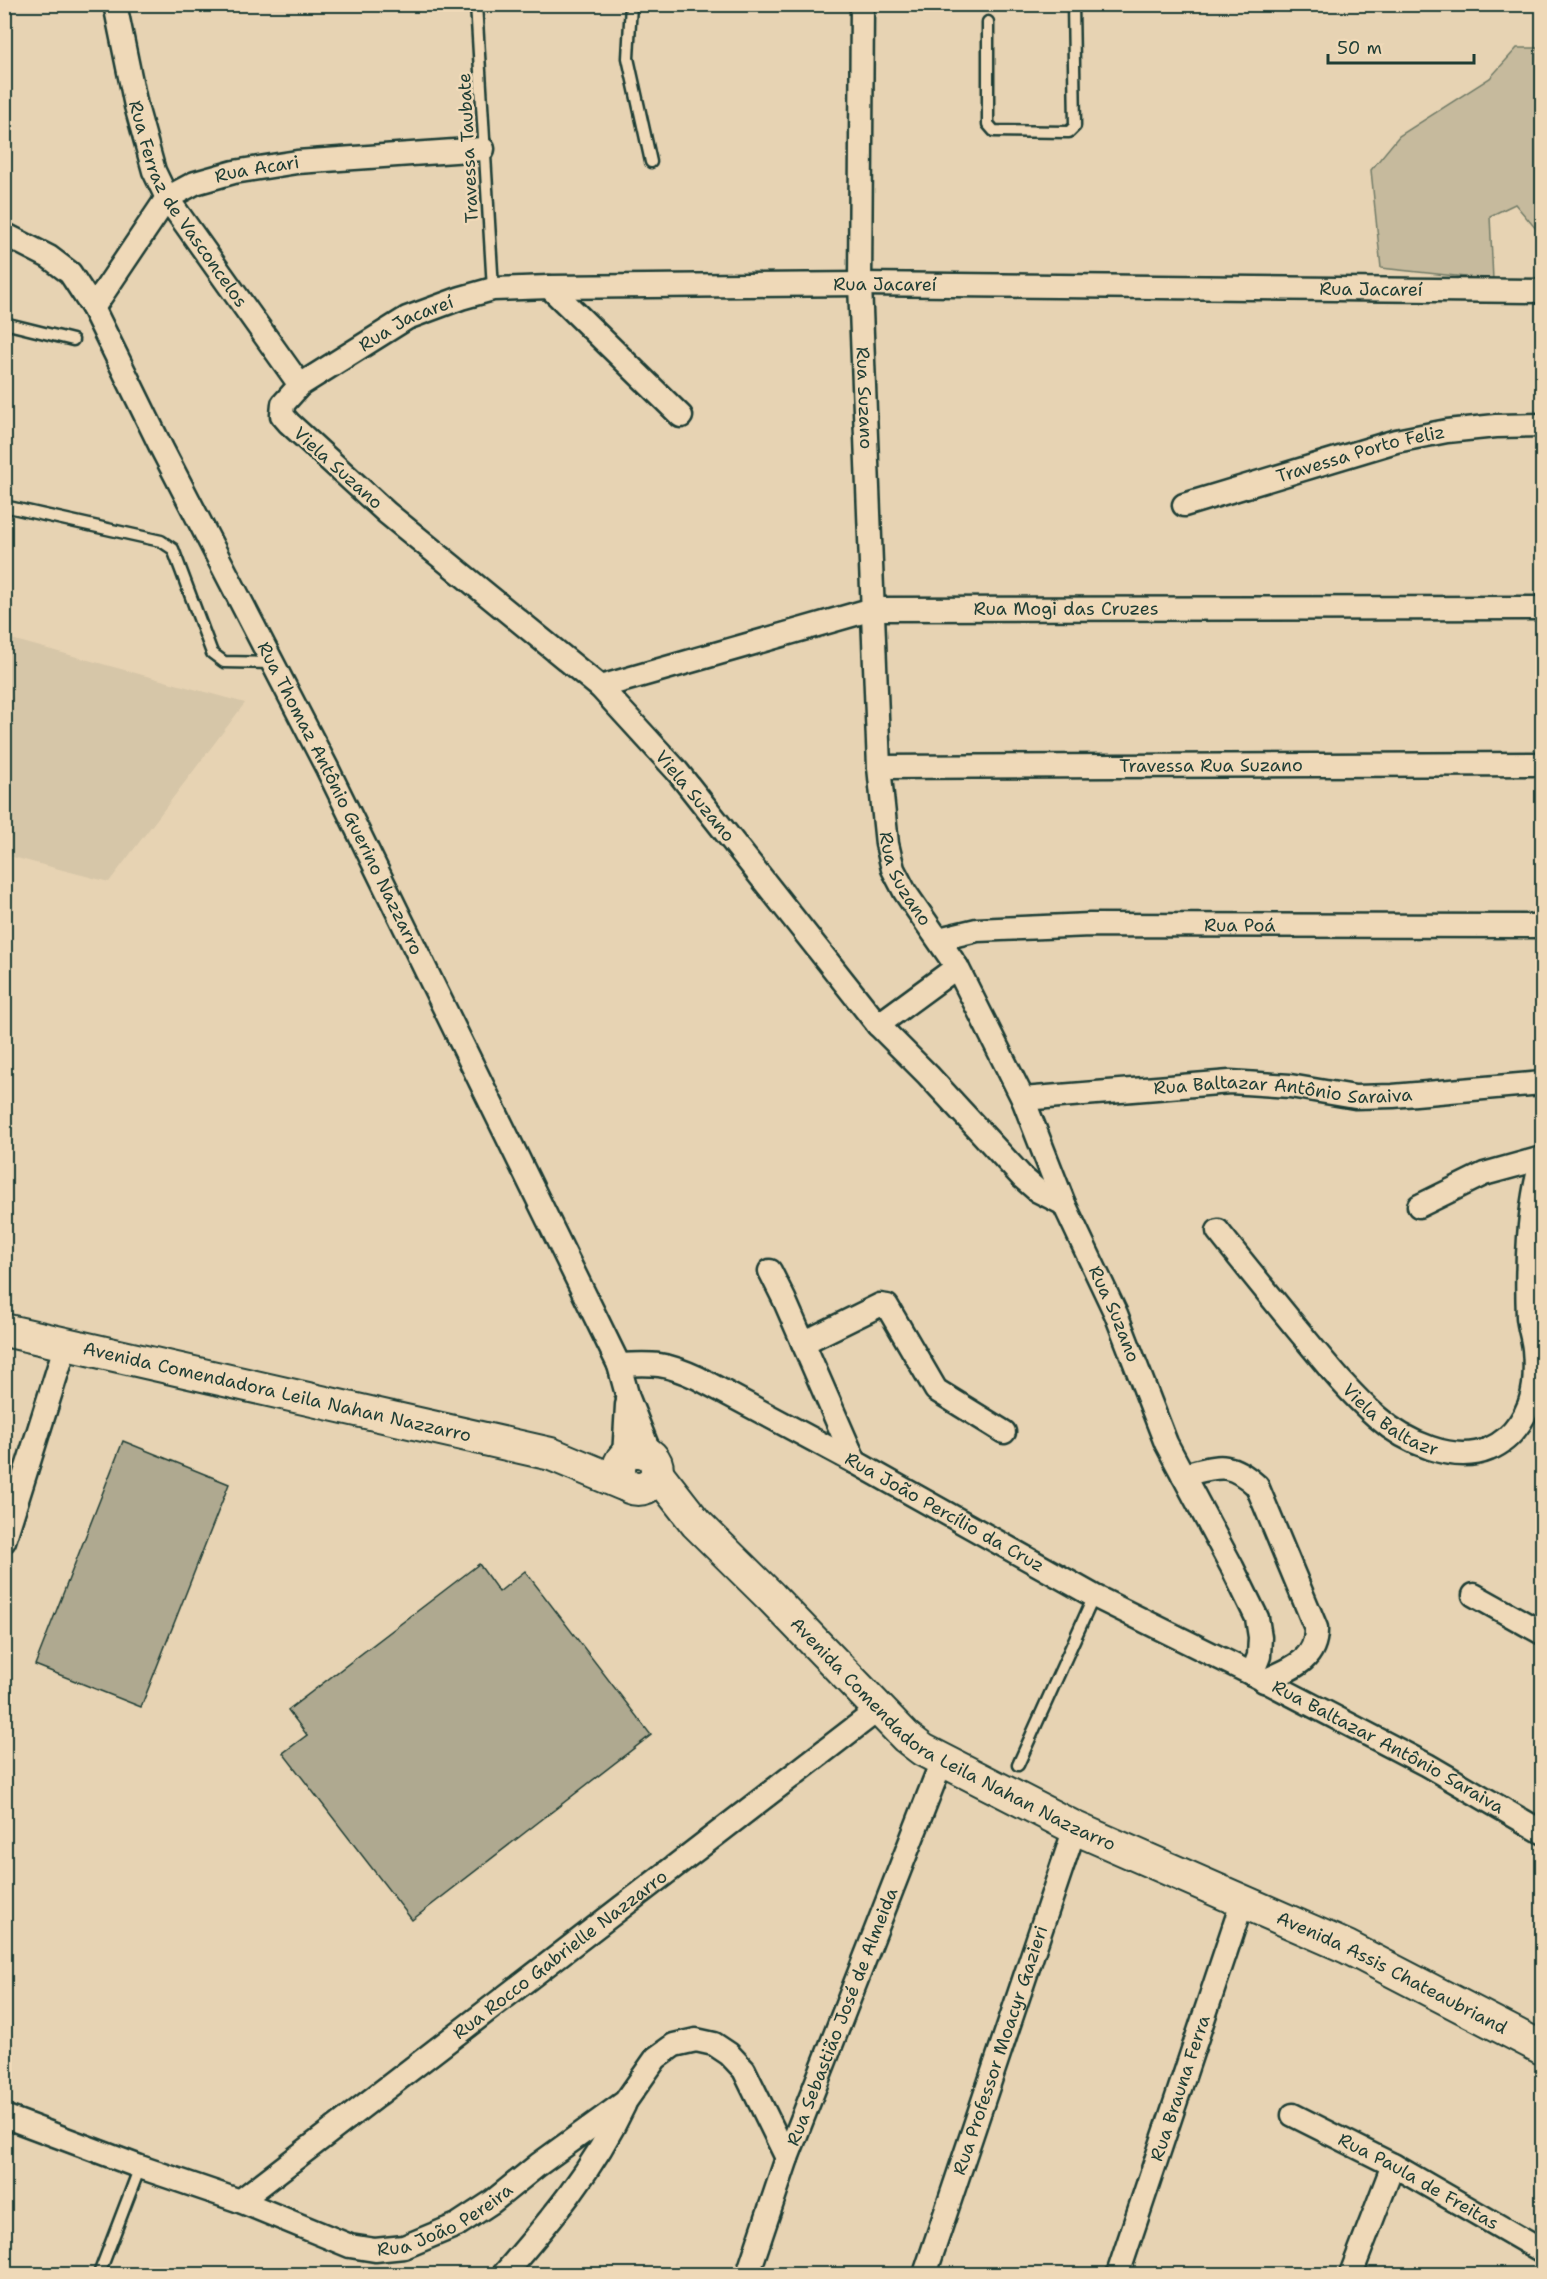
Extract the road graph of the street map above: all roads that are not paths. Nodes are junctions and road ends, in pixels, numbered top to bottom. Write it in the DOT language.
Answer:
graph roads {
  1 [pos="115,4"];
  2 [pos="476,4"];
  3 [pos="631,4"];
  4 [pos="862,4"];
  5 [pos="1073,4"];
  6 [pos="988,22"];
  7 [pos="483,149"];
  8 [pos="651,162"];
  9 [pos="167,198"];
  10 [pos="4,234"];
  11 [pos="860,284"];
  12 [pos="549,286"];
  13 [pos="493,289"];
  14 [pos="1542,291"];
  15 [pos="93,308"];
  16 [pos="4,323"];
  17 [pos="73,340"];
  18 [pos="300,385"];
  19 [pos="681,416"];
  20 [pos="289,423"];
  21 [pos="1542,426"];
  22 [pos="1184,505"];
  23 [pos="4,506"];
  24 [pos="1542,608"];
  25 [pos="873,609"];
  26 [pos="273,663"];
  27 [pos="600,687"];
  28 [pos="1542,764"];
  29 [pos="879,767"];
  30 [pos="1542,926"];
  31 [pos="939,939"];
  32 [pos="957,967"];
  33 [pos="878,1025"];
  34 [pos="1542,1083"];
  35 [pos="1023,1099"];
  36 [pos="1542,1159"];
  37 [pos="1064,1204"];
  38 [pos="1419,1206"];
  39 [pos="1218,1231"];
  40 [pos="770,1271"];
  41 [pos="1535,1313"];
  42 [pos="4,1330"];
  43 [pos="803,1343"];
  44 [pos="66,1344"];
  45 [pos="620,1365"];
  46 [pos="1004,1432"];
  47 [pos="855,1462"];
  48 [pos="635,1470"];
  49 [pos="1183,1475"];
  50 [pos="4,1541"];
  51 [pos="1474,1595"];
  52 [pos="1094,1596"];
  53 [pos="1542,1633"];
  54 [pos="1258,1677"];
  55 [pos="879,1709"];
  56 [pos="942,1761"];
  57 [pos="1018,1765"];
  58 [pos="1075,1828"];
  59 [pos="1542,1832"];
  60 [pos="1243,1900"];
  61 [pos="1542,2048"];
  62 [pos="625,2102"];
  63 [pos="1293,2115"];
  64 [pos="4,2116"];
  65 [pos="788,2158"];
  66 [pos="1393,2164"];
  67 [pos="140,2167"];
  68 [pos="240,2201"];
  69 [pos="1542,2251"];
  70 [pos="99,2274"];
  71 [pos="504,2274"];
  72 [pos="748,2274"];
  73 [pos="925,2274"];
  74 [pos="1118,2274"];
  75 [pos="1351,2274"];
  1 -- 9 [label="street, Rua Ferraz de Vasconcelos"];
  2 -- 7 [label="lane, Travessa Taubate"];
  3 -- 8 [label="lane"];
  4 -- 11 [label="street, Rua Suzano"];
  5 -- 6 [label="lane"];
  7 -- 9 [label="street, Rua Acari"];
  7 -- 13 [label="lane, Travessa Taubate"];
  9 -- 15 [label="street, Rua Acari"];
  9 -- 18 [label="street, Rua Ferraz de Vasconcelos"];
  10 -- 15 [label="street, Rua Thomaz Antônio Guerino Nazzarro"];
  11 -- 12 [label="street, Rua Jacareí"];
  11 -- 14 [label="street, Rua Jacareí"];
  11 -- 25 [label="street, Rua Suzano"];
  12 -- 13 [label="street, Rua Jacareí"];
  12 -- 19 [label="street"];
  13 -- 18 [label="street, Rua Jacareí"];
  15 -- 26 [label="street, Rua Thomaz Antônio Guerino Nazzarro"];
  16 -- 17 [label="lane"];
  18 -- 20 [label="street, Rua Jacareí"];
  20 -- 27 [label="street, Viela Suzano"];
  21 -- 22 [label="street, Travessa Porto Feliz"];
  23 -- 26 [label="lane"];
  24 -- 25 [label="street, Rua Mogi das Cruzes"];
  25 -- 27 [label="street, Rua Mogi das Cruzes"];
  25 -- 29 [label="street, Rua Suzano"];
  26 -- 45 [label="street, Rua Thomaz Antônio Guerino Nazzarro"];
  27 -- 33 [label="street, Viela Suzano"];
  28 -- 29 [label="street, Travessa Rua Suzano"];
  29 -- 31 [label="street, Rua Suzano"];
  30 -- 31 [label="street, Rua Poá"];
  31 -- 32 [label="street, Rua Suzano"];
  32 -- 33 [label="street"];
  32 -- 35 [label="street, Rua Suzano"];
  33 -- 37 [label="street, Viela Suzano"];
  34 -- 35 [label="street, Rua Baltazar Antônio Saraiva"];
  35 -- 37 [label="street, Rua Suzano"];
  36 -- 38 [label="street"];
  36 -- 41 [label="street, Viela Baltazr"];
  37 -- 49 [label="street, Rua Suzano"];
  39 -- 41 [label="street, Viela Baltazr"];
  40 -- 43 [label="street"];
  42 -- 44 [label="main road, Avenida Comendadora Leila Nahan Nazzarro"];
  43 -- 46 [label="street"];
  43 -- 47 [label="street"];
  44 -- 48 [label="main road, Avenida Comendadora Leila Nahan Nazzarro"];
  44 -- 50 [label="street"];
  45 -- 47 [label="street, Rua João Percílio da Cruz"];
  45 -- 48 [label="street, Rua Thomaz Antônio Guerino Nazzarro"];
  47 -- 52 [label="street, Rua João Percílio da Cruz"];
  48 -- 55 [label="main road, Avenida Comendadora Leila Nahan Nazzarro"];
  49 -- 54 [label="street, Rua Suzano"];
  49 -- 54 [label="street"];
  51 -- 53 [label="street"];
  52 -- 54 [label="street, Rua João Percílio da Cruz"];
  52 -- 57 [label="lane"];
  54 -- 59 [label="street, Rua Baltazar Antônio Saraiva"];
  55 -- 56 [label="main road, Avenida Comendadora Leila Nahan Nazzarro"];
  55 -- 68 [label="street, Rua Rocco Gabrielle Nazzarro"];
  56 -- 58 [label="main road, Avenida Comendadora Leila Nahan Nazzarro"];
  56 -- 65 [label="street, Rua Sebastião José de Almeida"];
  58 -- 60 [label="main road, Avenida Comendadora Leila Nahan Nazzarro"];
  58 -- 73 [label="street, Rua Professor Moacyr Gazieri"];
  60 -- 61 [label="main road, Avenida Assis Chateaubriand"];
  60 -- 74 [label="street, Rua Brauna Ferra"];
  62 -- 65 [label="street, Rua João Pereira"];
  62 -- 68 [label="street, Rua João Pereira"];
  62 -- 71 [label="street"];
  63 -- 66 [label="street, Rua Paula de Freitas"];
  64 -- 67 [label="street, Rua João Pereira"];
  65 -- 72 [label="street, Rua Sebastião José de Almeida"];
  66 -- 69 [label="street, Rua Paula de Freitas"];
  66 -- 75 [label="street"];
  67 -- 68 [label="street, Rua João Pereira"];
  67 -- 70 [label="lane"];
}
